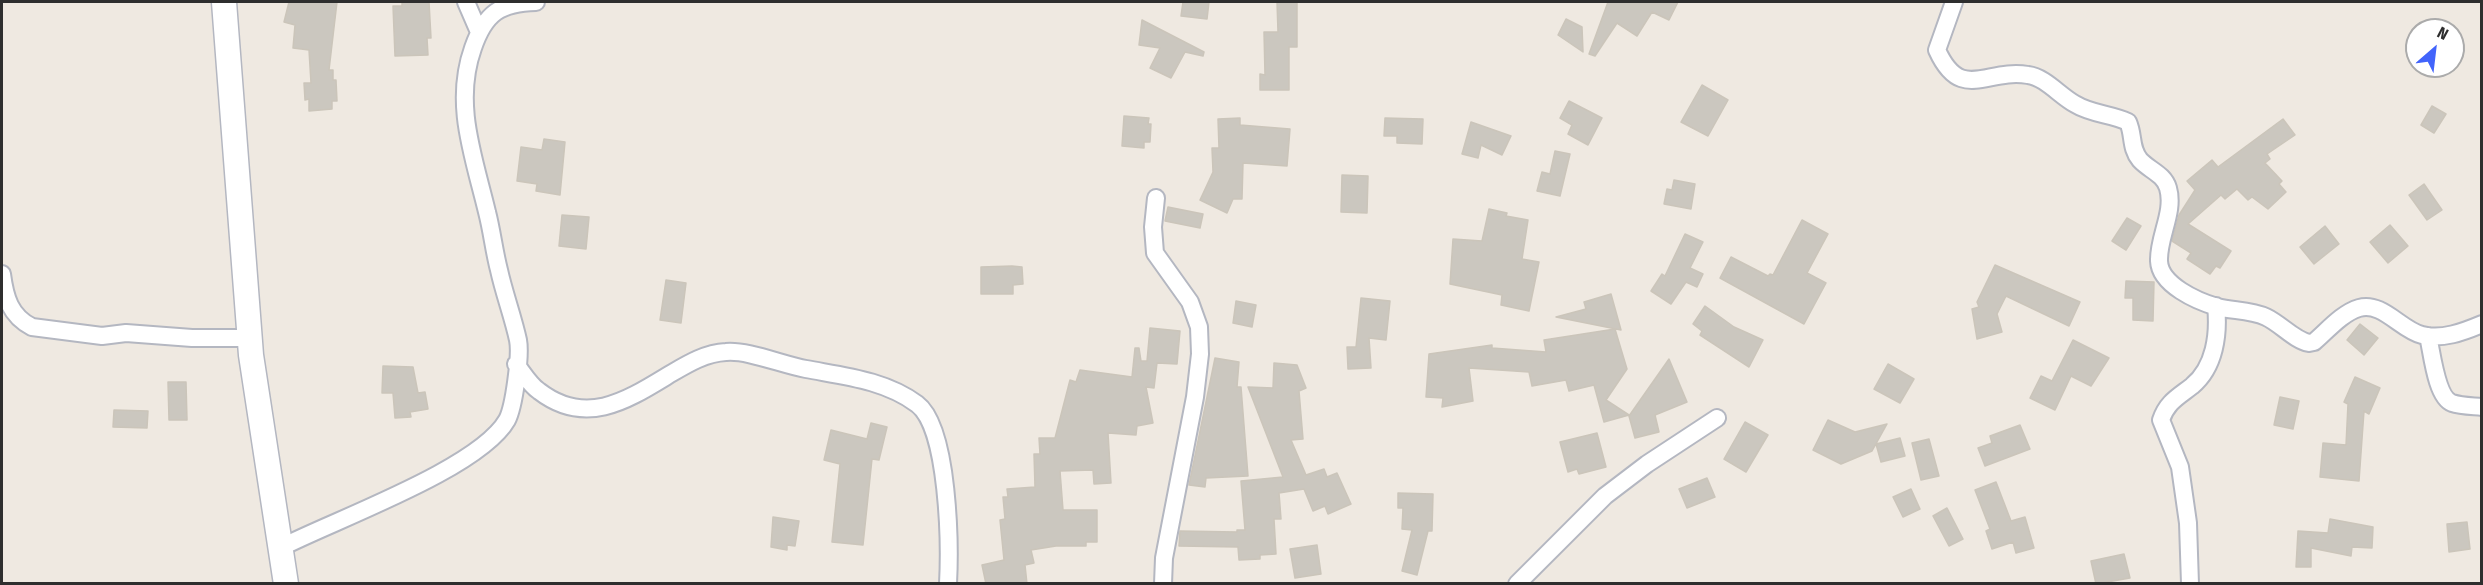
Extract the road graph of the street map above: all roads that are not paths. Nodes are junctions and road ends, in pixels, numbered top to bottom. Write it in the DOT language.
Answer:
graph roads {
  1 [pos="224,2"];
  2 [pos="466,2"];
  3 [pos="536,2"];
  4 [pos="1954,2"];
  5 [pos="479,32"];
  6 [pos="1156,198"];
  7 [pos="2,274"];
  8 [pos="2216,306"];
  9 [pos="2481,324"];
  10 [pos="2428,336"];
  11 [pos="250,338"];
  12 [pos="516,364"];
  13 [pos="2481,407"];
  14 [pos="1717,418"];
  15 [pos="280,548"];
  16 [pos="286,584"];
  17 [pos="948,584"];
  18 [pos="1163,584"];
  19 [pos="1517,584"];
  20 [pos="2190,584"];
  1 -- 11 [label="street"];
  2 -- 5 [label="street"];
  3 -- 5 [label="street"];
  4 -- 8 [label="street"];
  5 -- 12 [label="street"];
  6 -- 18 [label="street"];
  7 -- 11 [label="street"];
  8 -- 10 [label="street"];
  8 -- 20 [label="street"];
  9 -- 10 [label="street"];
  10 -- 13 [label="street"];
  11 -- 15 [label="street"];
  12 -- 15 [label="street"];
  12 -- 17 [label="street"];
  14 -- 19 [label="street"];
  15 -- 16 [label="street"];
}
